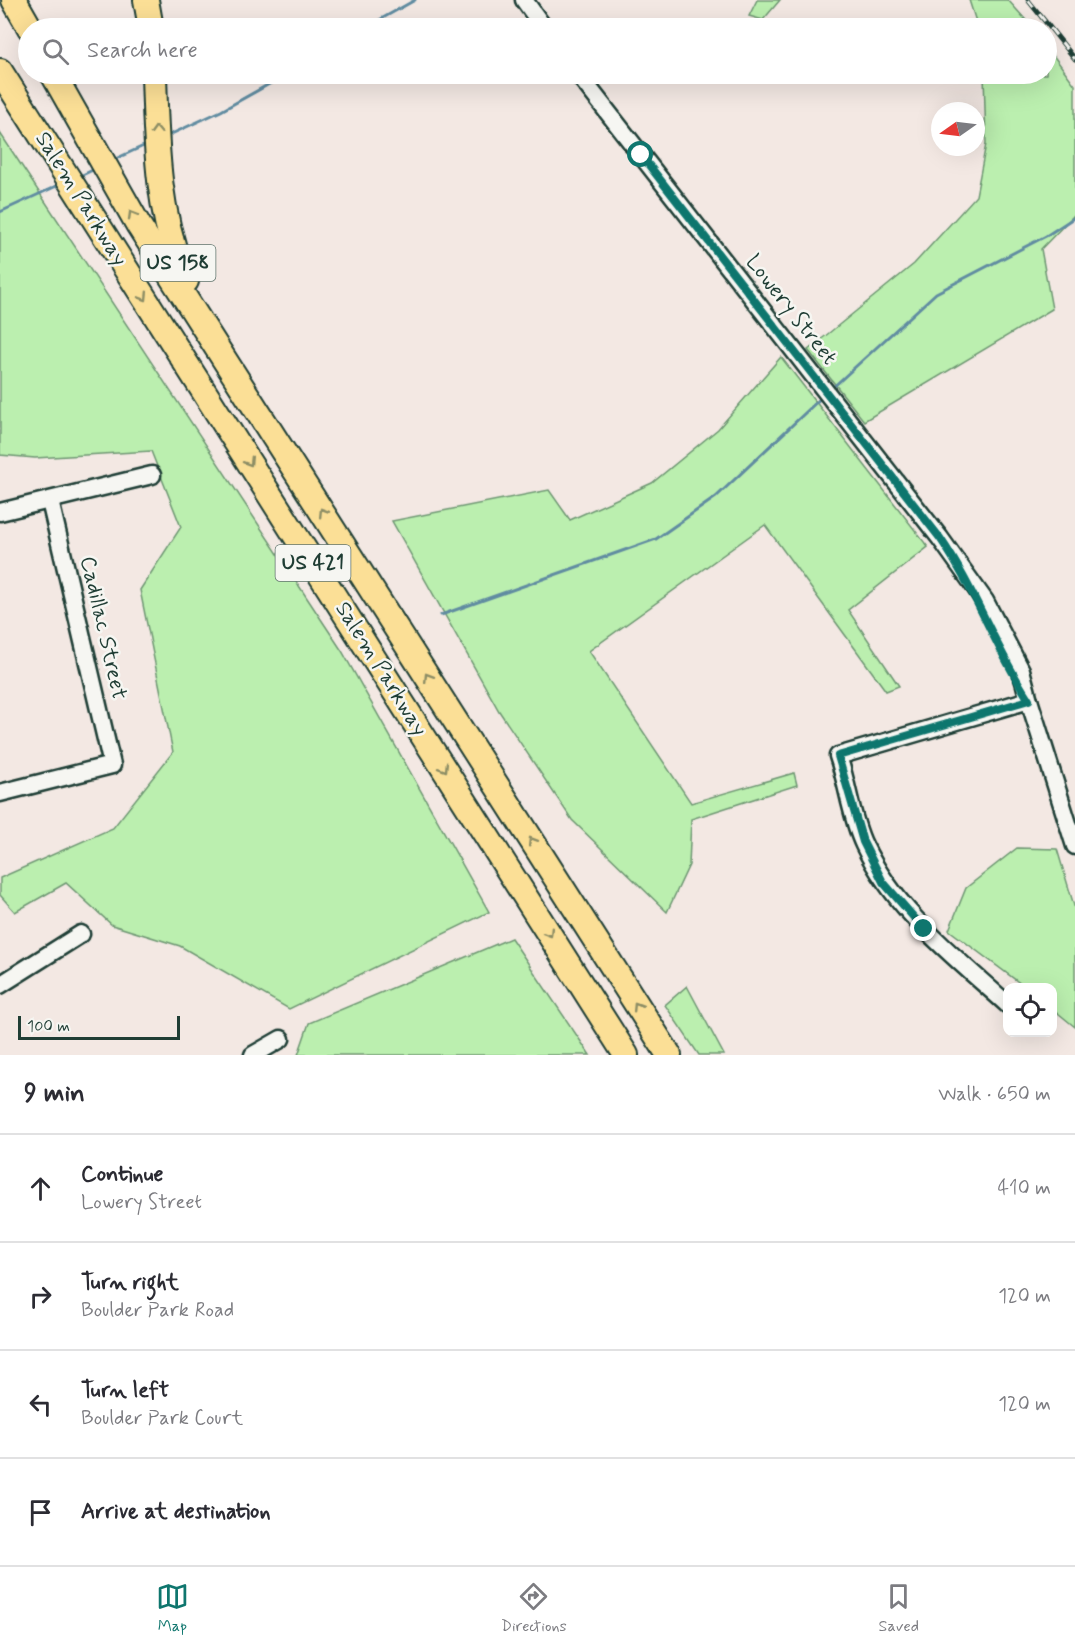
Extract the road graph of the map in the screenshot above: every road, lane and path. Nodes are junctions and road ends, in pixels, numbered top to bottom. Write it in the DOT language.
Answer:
graph roads {
  1 [pos="14,0"];
  2 [pos="146,0"];
  3 [pos="524,0"];
  4 [pos="24,18"];
  5 [pos="149,18"];
  6 [pos="537,18"];
  7 [pos="0,71"];
  8 [pos="59,84"];
  9 [pos="154,84"];
  10 [pos="586,84"];
  11 [pos="210,335"];
  12 [pos="152,475"];
  13 [pos="50,501"];
  14 [pos="0,512"];
  15 [pos="1029,700"];
  16 [pos="0,793"];
  17 [pos="1075,846"];
  18 [pos="81,934"];
  19 [pos="0,984"];
  20 [pos="1003,1000"];
  21 [pos="281,1039"];
  22 [pos="252,1055"];
  23 [pos="626,1055"];
  24 [pos="669,1055"];
  1 -- 4 [label="highway"];
  2 -- 5 [label="highway"];
  3 -- 6 [label="street"];
  7 -- 23 [label="highway, Salem Parkway / US 421, one-way"];
  11 -- 8 [label="highway, Salem Parkway / US 421, one-way"];
  11 -- 9 [label="highway, US 158, one-way"];
  10 -- 15 [label="street, Lowery Street"];
  24 -- 11 [label="highway, Salem Parkway / US 421, one-way"];
  12 -- 13 [label="street"];
  13 -- 14 [label="street"];
  13 -- 16 [label="street, Cadillac Street"];
  15 -- 17 [label="street, Lowery Street"];
  15 -- 20 [label="street"];
  18 -- 19 [label="street"];
  21 -- 22 [label="street"];
}
